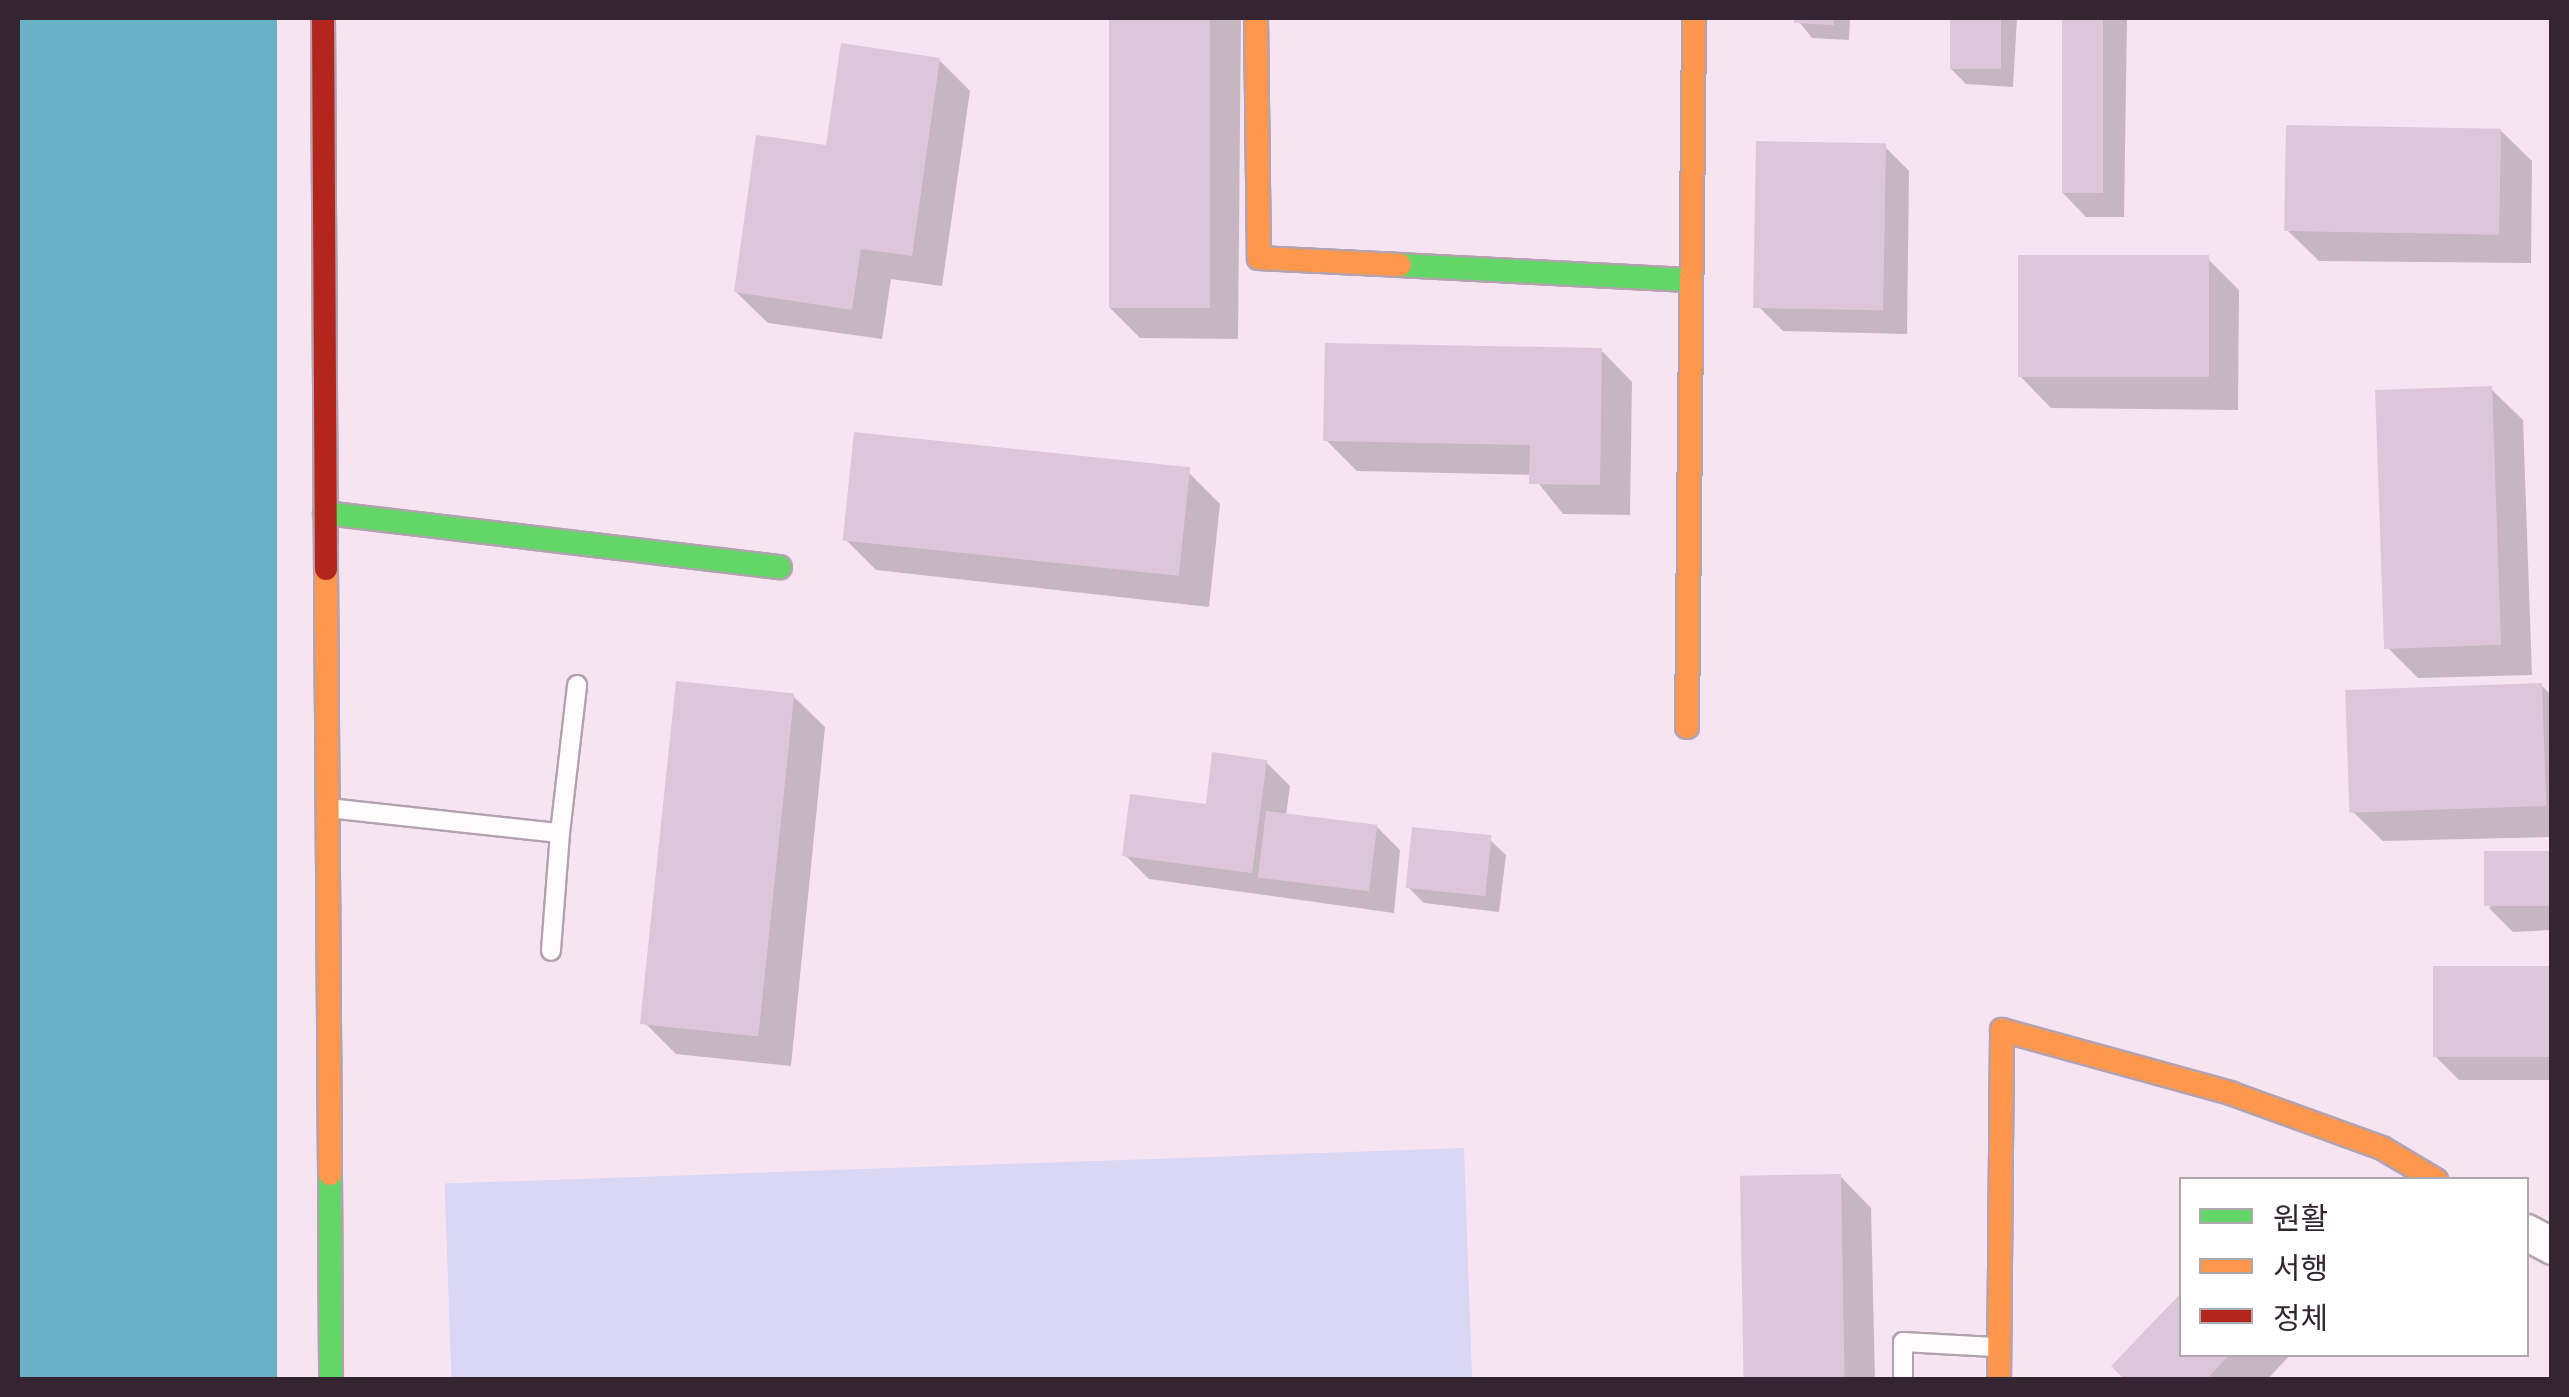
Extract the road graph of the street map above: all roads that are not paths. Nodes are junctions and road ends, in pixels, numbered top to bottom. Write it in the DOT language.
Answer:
graph roads {
  1 [pos="323,18"];
  2 [pos="1256,18"];
  3 [pos="1694,18"];
  4 [pos="1687,280"];
  5 [pos="325,513"];
  6 [pos="780,566"];
  7 [pos="578,686"];
  8 [pos="1687,727"];
  9 [pos="328,808"];
  10 [pos="560,833"];
  11 [pos="551,950"];
  12 [pos="2431,1177"];
  13 [pos="2529,1234"];
  14 [pos="2552,1246"];
  15 [pos="1999,1347"];
  16 [pos="331,1380"];
  17 [pos="1902,1380"];
  18 [pos="2000,1380"];
  1 -- 5 [label="street"];
  2 -- 4 [label="street"];
  3 -- 4 [label="street"];
  4 -- 8 [label="street"];
  5 -- 6 [label="street"];
  5 -- 9 [label="street"];
  7 -- 10 [label="lane"];
  9 -- 10 [label="lane"];
  9 -- 16 [label="street"];
  10 -- 11 [label="lane"];
  12 -- 15 [label="street"];
  13 -- 14 [label="street"];
  15 -- 17 [label="lane"];
  15 -- 18 [label="street"];
}
